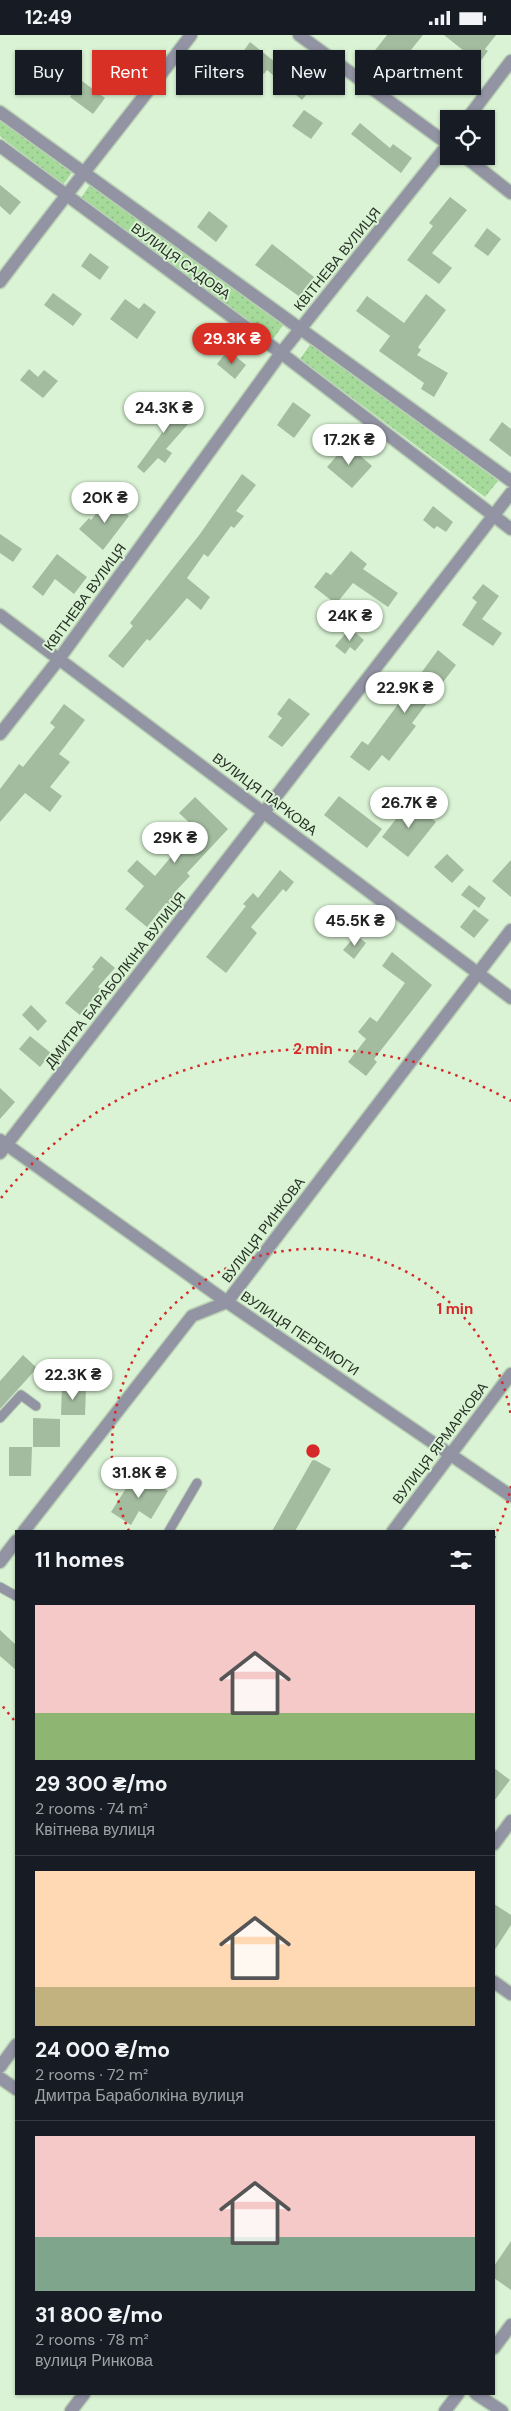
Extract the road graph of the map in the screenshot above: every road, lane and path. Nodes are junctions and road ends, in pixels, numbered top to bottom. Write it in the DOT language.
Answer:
graph roads {
  1 [pos="191,35"];
  2 [pos="299,35"];
  3 [pos="511,61"];
  4 [pos="474,110"];
  5 [pos="0,112"];
  6 [pos="440,138"];
  7 [pos="0,146"];
  8 [pos="440,154"];
  9 [pos="475,165"];
  10 [pos="85,174"];
  11 [pos="511,193"];
  12 [pos="65,195"];
  13 [pos="0,282"];
  14 [pos="301,328"];
  15 [pos="282,353"];
  16 [pos="511,481"];
  17 [pos="511,493"];
  18 [pos="493,515"];
  19 [pos="511,529"];
  20 [pos="0,615"];
  21 [pos="59,659"];
  22 [pos="0,734"];
  23 [pos="264,813"];
  24 [pos="511,930"];
  25 [pos="478,973"];
  26 [pos="511,998"];
  27 [pos="2,1146"];
  28 [pos="227,1302"];
  29 [pos="511,1374"];
  30 [pos="36,1406"];
  31 [pos="0,1418"];
  32 [pos="450,1454"];
  33 [pos="197,1483"];
  34 [pos="511,1496"];
  35 [pos="25,1530"];
  36 [pos="170,1530"];
  37 [pos="394,1530"];
  38 [pos="15,1542"];
  39 [pos="0,1562"];
  40 [pos="0,1587"];
  41 [pos="15,1595"];
  42 [pos="511,1821"];
  43 [pos="495,1843"];
  44 [pos="495,1983"];
  45 [pos="511,1994"];
  46 [pos="15,2046"];
  47 [pos="0,2067"];
  48 [pos="0,2078"];
  49 [pos="15,2088"];
  50 [pos="511,2325"];
  51 [pos="495,2347"];
  52 [pos="83,2395"];
  53 [pos="457,2395"];
  54 [pos="478,2395"];
  55 [pos="71,2411"];
  56 [pos="445,2411"];
  57 [pos="502,2411"];
  1 -- 10 [label="street"];
  2 -- 6 [label="street"];
  3 -- 4 [label="street"];
  5 -- 10 [label="street, ВУЛИЦЯ САДОВА"];
  7 -- 12 [label="street, ВУЛИЦЯ САДОВА"];
  8 -- 14 [label="street, КВІТНЕВА ВУЛИЦЯ"];
  9 -- 11 [label="street"];
  10 -- 12 [label="street"];
  10 -- 14 [label="street, ВУЛИЦЯ САДОВА"];
  12 -- 13 [label="street"];
  12 -- 15 [label="street, ВУЛИЦЯ САДОВА"];
  14 -- 15 [label="street, КВІТНЕВА ВУЛИЦЯ"];
  14 -- 16 [label="street, ВУЛИЦЯ САДОВА"];
  15 -- 18 [label="street, ВУЛИЦЯ САДОВА"];
  15 -- 21 [label="street, КВІТНЕВА ВУЛИЦЯ"];
  17 -- 18 [label="street, ДМИТРА БАРАБОЛКІНА ВУЛИЦЯ"];
  18 -- 19 [label="street, ВУЛИЦЯ САДОВА"];
  18 -- 23 [label="street, ДМИТРА БАРАБОЛКІНА ВУЛИЦЯ"];
  20 -- 21 [label="street, ВУЛИЦЯ ПАРКОВА"];
  21 -- 22 [label="street, КВІТНЕВА ВУЛИЦЯ"];
  21 -- 23 [label="street, ВУЛИЦЯ ПАРКОВА"];
  23 -- 25 [label="street, ВУЛИЦЯ ПАРКОВА"];
  23 -- 27 [label="street, ДМИТРА БАРАБОЛКІНА ВУЛИЦЯ"];
  24 -- 25 [label="street, ВУЛИЦЯ РИНКОВА"];
  25 -- 26 [label="street, ВУЛИЦЯ ПАРКОВА"];
  25 -- 28 [label="street, ВУЛИЦЯ РИНКОВА"];
  27 -- 28 [label="street, ВУЛИЦЯ ПЕРЕМОГИ"];
  28 -- 32 [label="street, ВУЛИЦЯ ПЕРЕМОГИ"];
  28 -- 35 [label="street, ВУЛИЦЯ РИНКОВА"];
  29 -- 32 [label="street, ВУЛИЦЯ ЯРМАРКОВА"];
  30 -- 31 [label="lane"];
  32 -- 34 [label="street, ВУЛИЦЯ ПЕРЕМОГИ"];
  32 -- 37 [label="street, ВУЛИЦЯ ЯРМАРКОВА"];
  33 -- 36 [label="lane"];
  38 -- 39 [label="street"];
  40 -- 41 [label="lane"];
  42 -- 43 [label="street"];
  44 -- 45 [label="street"];
  46 -- 47 [label="street"];
  48 -- 49 [label="street"];
  50 -- 51 [label="street"];
  52 -- 55 [label="street"];
  53 -- 56 [label="street"];
  54 -- 57 [label="street"];
}
